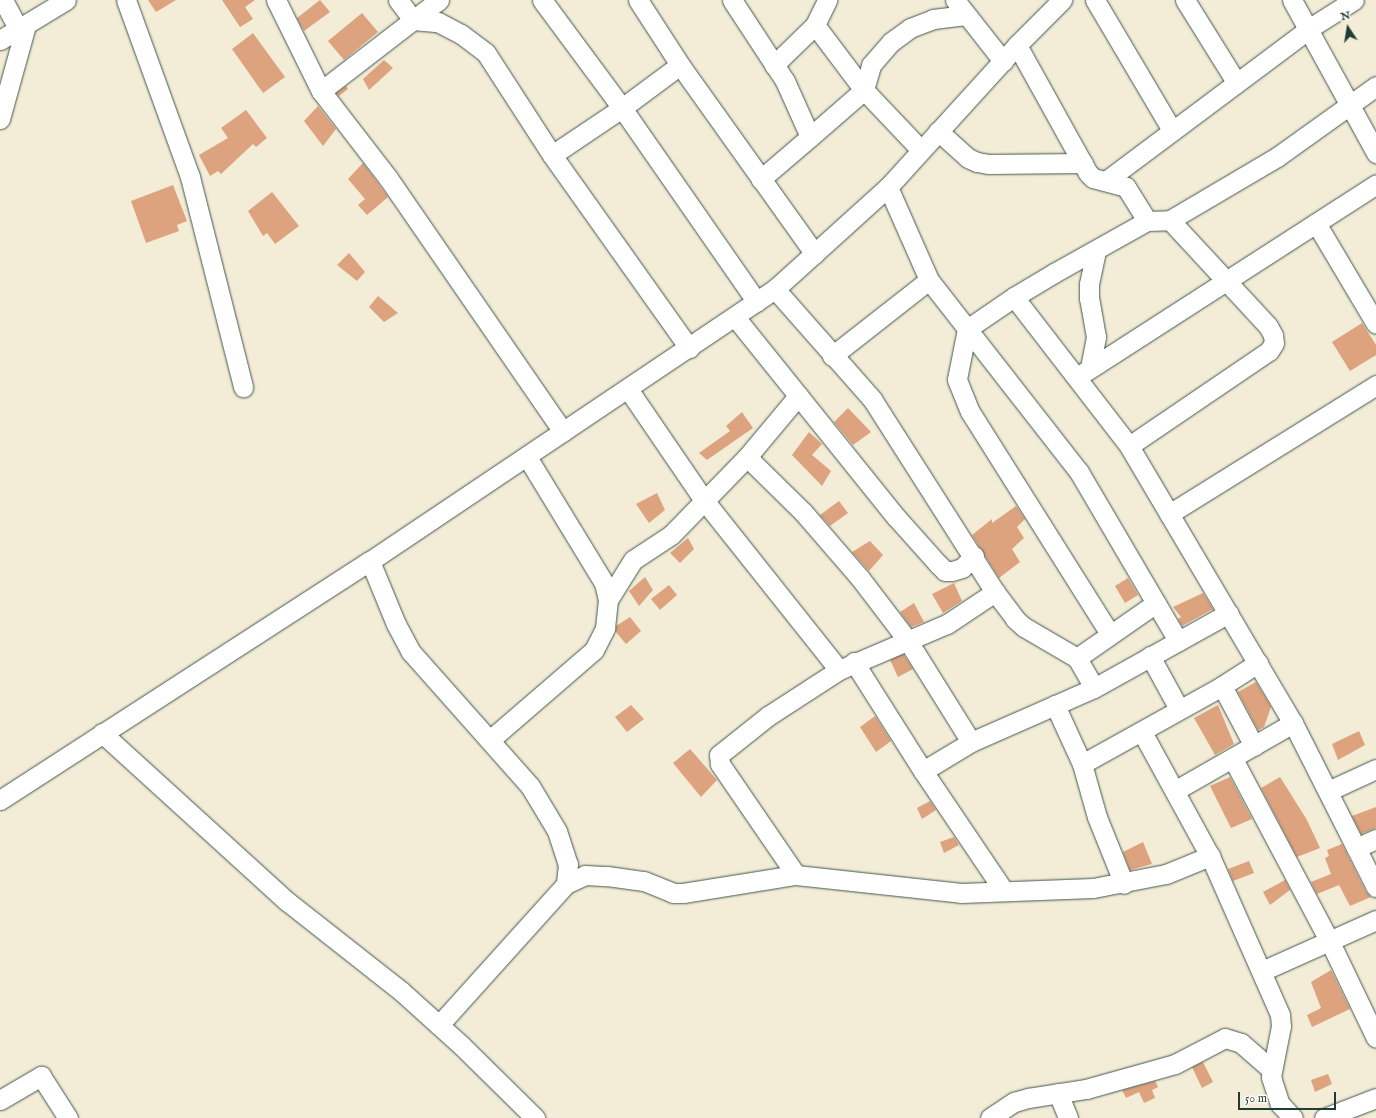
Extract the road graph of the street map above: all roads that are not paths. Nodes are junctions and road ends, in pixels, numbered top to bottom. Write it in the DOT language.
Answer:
graph roads {
  1 [pos="3,0"];
  2 [pos="66,0"];
  3 [pos="126,0"];
  4 [pos="276,0"];
  5 [pos="398,0"];
  6 [pos="439,0"];
  7 [pos="542,0"];
  8 [pos="638,0"];
  9 [pos="732,0"];
  10 [pos="826,0"];
  11 [pos="954,0"];
  12 [pos="1062,0"];
  13 [pos="1095,0"];
  14 [pos="1185,0"];
  15 [pos="1292,0"];
  16 [pos="1354,0"];
  17 [pos="966,15"];
  18 [pos="413,20"];
  19 [pos="815,26"];
  20 [pos="22,27"];
  21 [pos="1310,28"];
  22 [pos="0,40"];
  23 [pos="1018,45"];
  24 [pos="1003,61"];
  25 [pos="680,64"];
  26 [pos="774,65"];
  27 [pos="1236,82"];
  28 [pos="1376,86"];
  29 [pos="864,90"];
  30 [pos="321,91"];
  31 [pos="1349,106"];
  32 [pos="622,108"];
  33 [pos="0,119"];
  34 [pos="1172,130"];
  35 [pos="938,131"];
  36 [pos="810,137"];
  37 [pos="921,150"];
  38 [pos="1376,152"];
  39 [pos="552,155"];
  40 [pos="1084,163"];
  41 [pos="761,179"];
  42 [pos="1107,180"];
  43 [pos="1376,184"];
  44 [pos="888,187"];
  45 [pos="1170,220"];
  46 [pos="1147,222"];
  47 [pos="1316,223"];
  48 [pos="1096,250"];
  49 [pos="815,254"];
  50 [pos="930,280"];
  51 [pos="1226,280"];
  52 [pos="775,289"];
  53 [pos="1014,296"];
  54 [pos="757,302"];
  55 [pos="735,317"];
  56 [pos="1375,318"];
  57 [pos="967,329"];
  58 [pos="689,348"];
  59 [pos="832,356"];
  60 [pos="1084,372"];
  61 [pos="1376,385"];
  62 [pos="242,387"];
  63 [pos="628,389"];
  64 [pos="798,396"];
  65 [pos="564,432"];
  66 [pos="1129,446"];
  67 [pos="527,457"];
  68 [pos="747,457"];
  69 [pos="704,499"];
  70 [pos="1169,514"];
  71 [pos="974,556"];
  72 [pos="370,561"];
  73 [pos="995,592"];
  74 [pos="608,600"];
  75 [pos="1156,603"];
  76 [pos="1229,613"];
  77 [pos="1110,634"];
  78 [pos="908,641"];
  79 [pos="1178,641"];
  80 [pos="1150,656"];
  81 [pos="1077,658"];
  82 [pos="1258,663"];
  83 [pos="846,666"];
  84 [pos="1222,686"];
  85 [pos="1094,688"];
  86 [pos="1055,705"];
  87 [pos="1179,709"];
  88 [pos="1293,723"];
  89 [pos="1142,732"];
  90 [pos="102,733"];
  91 [pos="491,739"];
  92 [pos="971,742"];
  93 [pos="1254,746"];
  94 [pos="1233,759"];
  95 [pos="1082,764"];
  96 [pos="1376,769"];
  97 [pos="923,772"];
  98 [pos="1176,790"];
  99 [pos="1328,791"];
  100 [pos="0,800"];
  101 [pos="1376,839"];
  102 [pos="1356,848"];
  103 [pos="1210,856"];
  104 [pos="568,864"];
  105 [pos="585,875"];
  106 [pos="796,875"];
  107 [pos="566,884"];
  108 [pos="1124,884"];
  109 [pos="1376,887"];
  110 [pos="1004,891"];
  111 [pos="1376,920"];
  112 [pos="1330,942"];
  113 [pos="1262,971"];
  114 [pos="439,1025"];
  115 [pos="1376,1038"];
  116 [pos="1271,1069"];
  117 [pos="1058,1093"];
  118 [pos="1376,1098"];
  119 [pos="0,1100"];
  120 [pos="68,1118"];
  121 [pos="535,1118"];
  122 [pos="990,1118"];
  123 [pos="1068,1118"];
  124 [pos="1293,1118"];
  125 [pos="1324,1118"];
  1 -- 20 [label="street"];
  2 -- 20 [label="street"];
  3 -- 62 [label="street"];
  4 -- 30 [label="street"];
  5 -- 18 [label="street"];
  6 -- 18 [label="street"];
  7 -- 32 [label="street"];
  8 -- 25 [label="street"];
  9 -- 26 [label="street"];
  10 -- 19 [label="street"];
  11 -- 17 [label="street"];
  12 -- 23 [label="street"];
  13 -- 34 [label="street"];
  14 -- 27 [label="street"];
  15 -- 21 [label="street"];
  16 -- 21 [label="street"];
  17 -- 24 [label="street"];
  17 -- 29 [label="street"];
  18 -- 30 [label="street"];
  18 -- 39 [label="street"];
  19 -- 26 [label="street"];
  19 -- 29 [label="street"];
  20 -- 22 [label="street"];
  20 -- 33 [label="street"];
  21 -- 27 [label="street"];
  21 -- 31 [label="street"];
  23 -- 24 [label="street"];
  23 -- 40 [label="street"];
  24 -- 35 [label="street"];
  25 -- 32 [label="street"];
  25 -- 41 [label="street"];
  26 -- 36 [label="street"];
  27 -- 34 [label="street"];
  28 -- 31 [label="street"];
  29 -- 36 [label="street"];
  29 -- 37 [label="street"];
  30 -- 65 [label="street"];
  31 -- 38 [label="street"];
  31 -- 45 [label="street"];
  32 -- 39 [label="street"];
  32 -- 54 [label="street"];
  34 -- 42 [label="street"];
  35 -- 37 [label="street"];
  35 -- 40 [label="street"];
  36 -- 41 [label="street"];
  37 -- 44 [label="street"];
  39 -- 58 [label="street"];
  40 -- 42 [label="street"];
  41 -- 49 [label="street"];
  42 -- 46 [label="street"];
  43 -- 47 [label="street"];
  44 -- 49 [label="street"];
  44 -- 50 [label="street"];
  45 -- 46 [label="street"];
  45 -- 51 [label="street"];
  46 -- 48 [label="street"];
  47 -- 51 [label="street"];
  47 -- 56 [label="street"];
  48 -- 53 [label="street"];
  48 -- 60 [label="street"];
  49 -- 52 [label="street"];
  50 -- 57 [label="street"];
  50 -- 59 [label="street"];
  51 -- 60 [label="street"];
  51 -- 66 [label="street"];
  52 -- 54 [label="street"];
  52 -- 59 [label="street"];
  53 -- 57 [label="street"];
  53 -- 60 [label="street"];
  54 -- 55 [label="street"];
  55 -- 58 [label="street"];
  55 -- 64 [label="street"];
  57 -- 75 [label="street"];
  57 -- 77 [label="street"];
  58 -- 63 [label="street"];
  59 -- 71 [label="street"];
  60 -- 66 [label="street"];
  61 -- 70 [label="street"];
  63 -- 65 [label="street"];
  63 -- 69 [label="street"];
  64 -- 68 [label="street"];
  64 -- 71 [label="street"];
  65 -- 67 [label="street"];
  66 -- 70 [label="street"];
  67 -- 72 [label="street"];
  67 -- 74 [label="street"];
  68 -- 69 [label="street"];
  68 -- 78 [label="street"];
  69 -- 74 [label="street"];
  69 -- 83 [label="street"];
  70 -- 76 [label="street"];
  71 -- 73 [label="street"];
  72 -- 90 [label="street"];
  72 -- 91 [label="street"];
  73 -- 78 [label="street"];
  73 -- 81 [label="street"];
  74 -- 91 [label="street"];
  75 -- 77 [label="street"];
  75 -- 79 [label="street"];
  76 -- 79 [label="street"];
  76 -- 82 [label="street"];
  77 -- 81 [label="street"];
  78 -- 83 [label="street"];
  78 -- 92 [label="street"];
  79 -- 80 [label="street"];
  80 -- 85 [label="street"];
  80 -- 87 [label="street"];
  81 -- 85 [label="street"];
  82 -- 84 [label="street"];
  82 -- 88 [label="street"];
  83 -- 97 [label="street"];
  83 -- 106 [label="street"];
  84 -- 87 [label="street"];
  84 -- 93 [label="street"];
  85 -- 86 [label="street"];
  86 -- 92 [label="street"];
  86 -- 95 [label="street"];
  87 -- 89 [label="street"];
  88 -- 93 [label="street"];
  88 -- 99 [label="street"];
  89 -- 95 [label="street"];
  89 -- 98 [label="street"];
  90 -- 100 [label="street"];
  90 -- 114 [label="street"];
  91 -- 104 [label="street"];
  92 -- 97 [label="street"];
  93 -- 94 [label="street"];
  94 -- 98 [label="street"];
  94 -- 112 [label="street"];
  95 -- 108 [label="street"];
  96 -- 99 [label="street"];
  97 -- 110 [label="street"];
  98 -- 103 [label="street"];
  99 -- 102 [label="street"];
  101 -- 102 [label="street"];
  102 -- 109 [label="street"];
  103 -- 108 [label="street"];
  103 -- 113 [label="street"];
  104 -- 105 [label="street"];
  104 -- 107 [label="street"];
  105 -- 106 [label="street"];
  105 -- 107 [label="street"];
  106 -- 110 [label="street"];
  107 -- 114 [label="street"];
  108 -- 110 [label="street"];
  111 -- 112 [label="street"];
  112 -- 113 [label="street"];
  112 -- 115 [label="street"];
  113 -- 116 [label="street"];
  114 -- 121 [label="street"];
  116 -- 117 [label="street"];
  116 -- 124 [label="street"];
  117 -- 122 [label="street"];
  117 -- 123 [label="street"];
  118 -- 125 [label="street"];
  119 -- 120 [label="street"];
}
